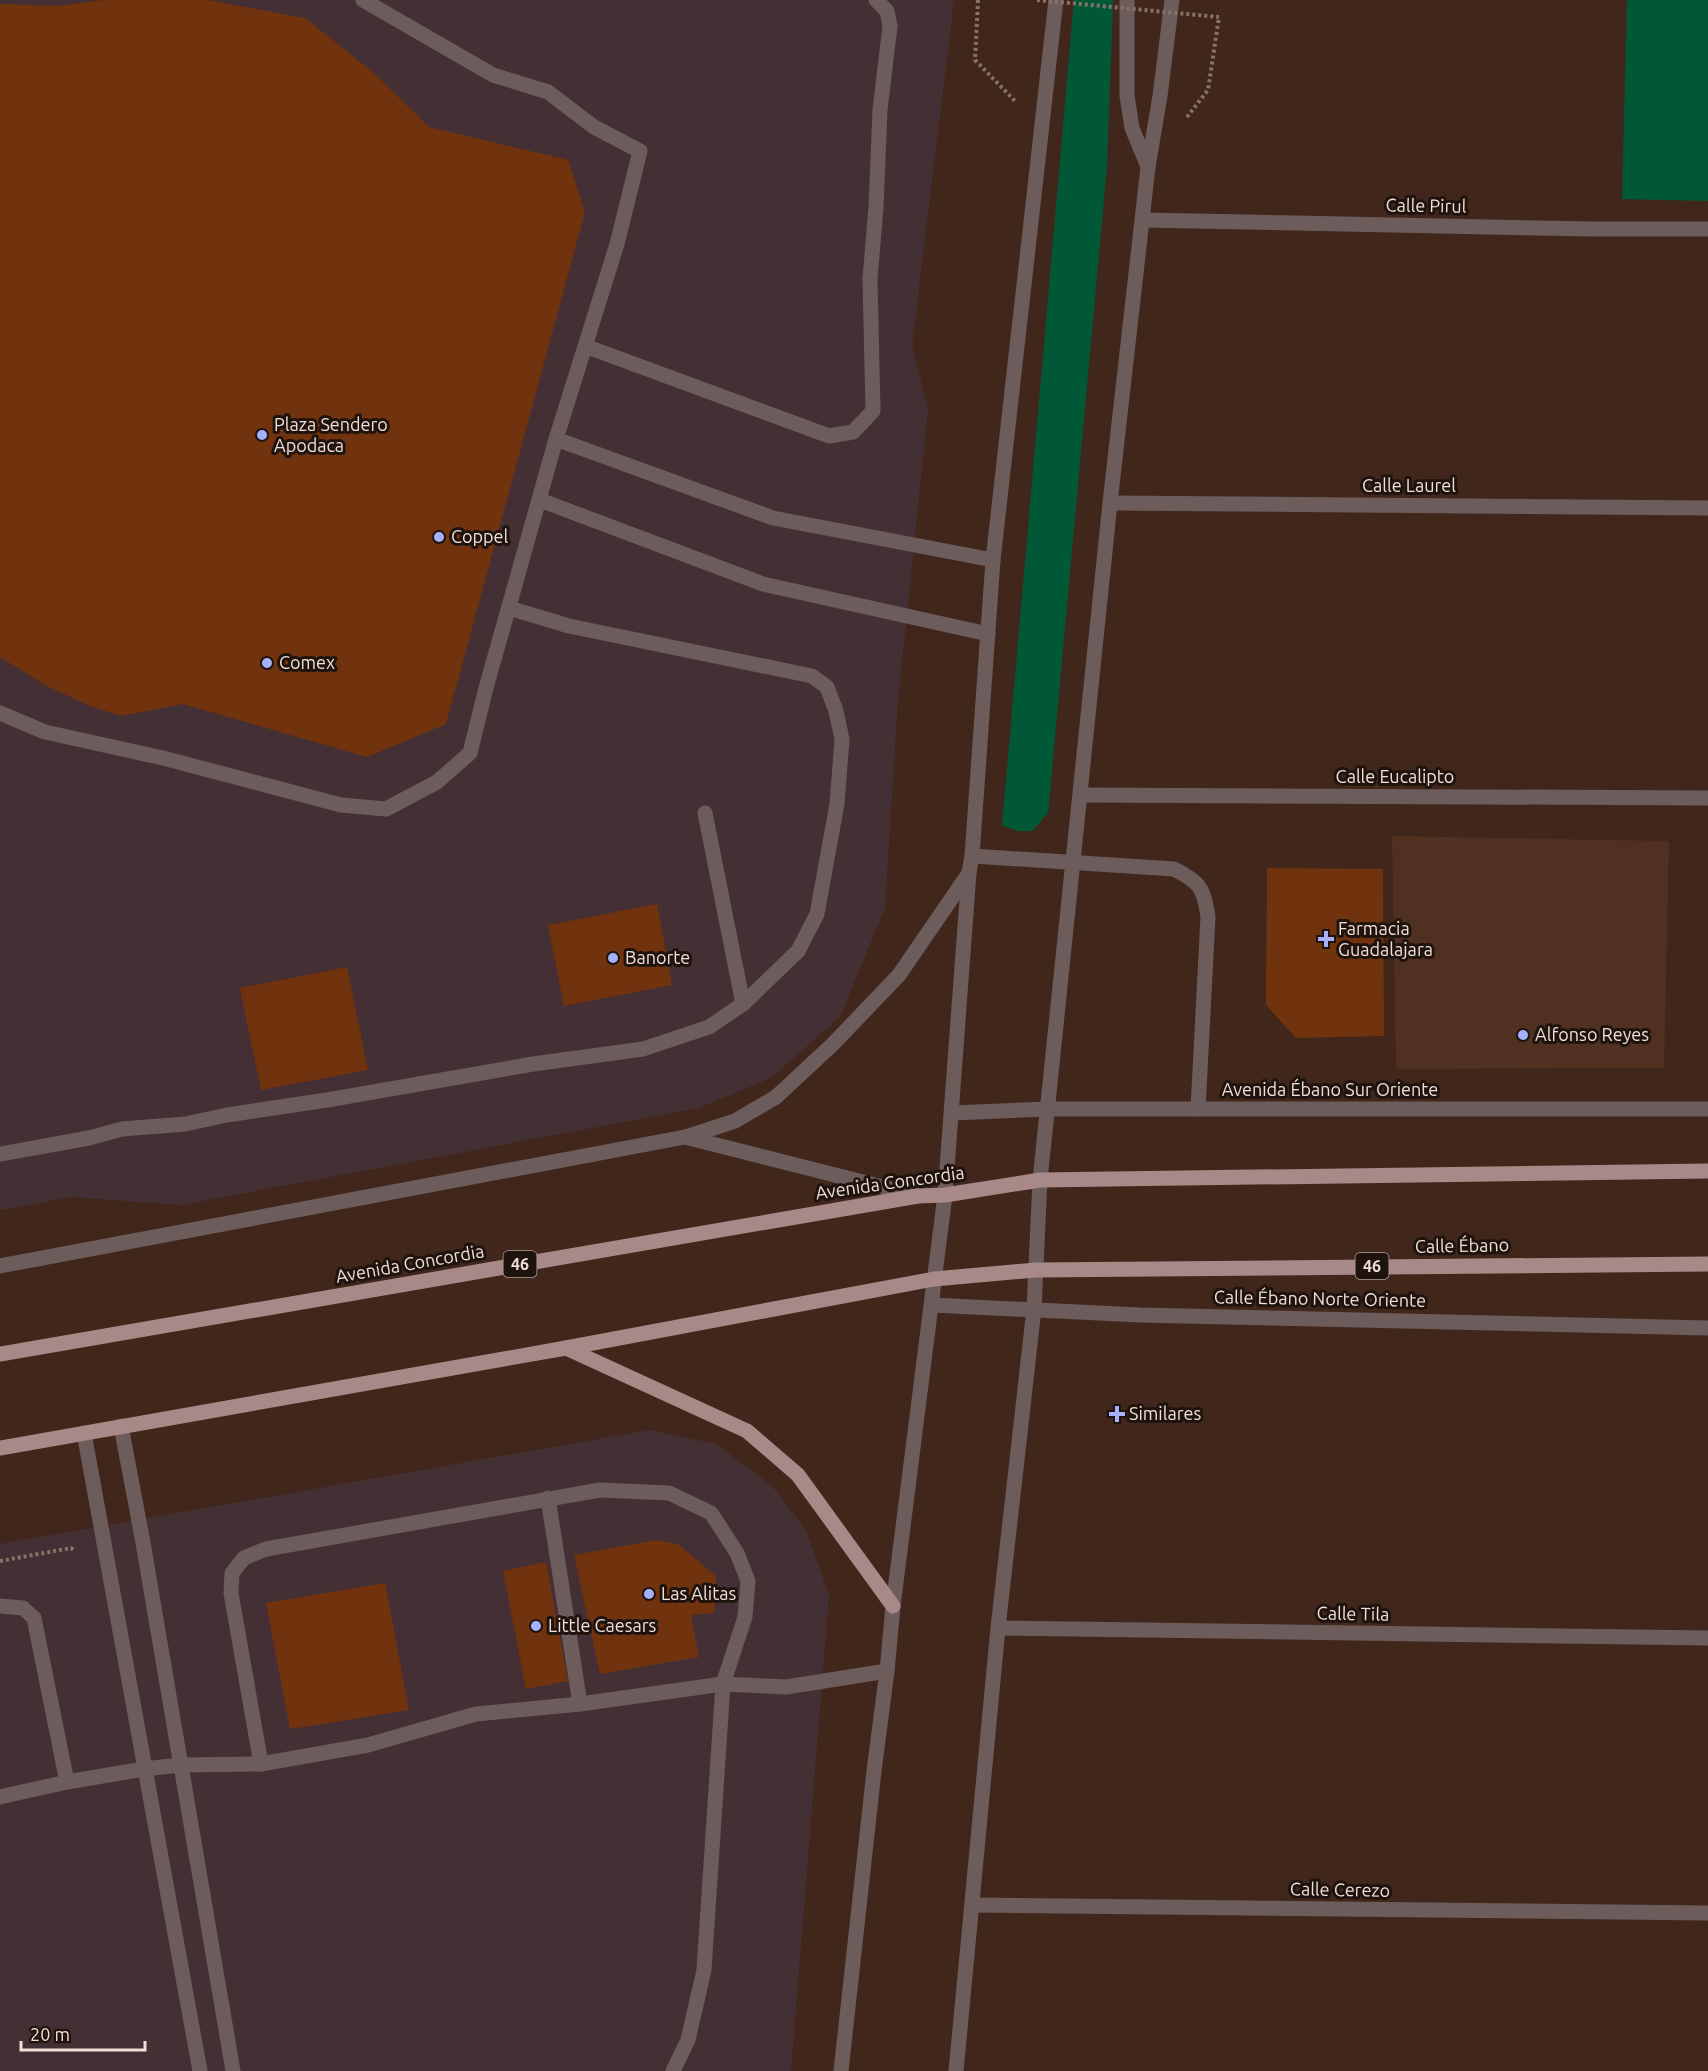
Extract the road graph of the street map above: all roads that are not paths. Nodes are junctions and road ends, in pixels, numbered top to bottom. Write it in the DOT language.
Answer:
graph roads {
  1 [pos="363,0"];
  2 [pos="876,0"];
  3 [pos="1056,0"];
  4 [pos="1127,0"];
  5 [pos="1172,0"];
  6 [pos="1148,167"];
  7 [pos="1142,220"];
  8 [pos="1708,229"];
  9 [pos="585,346"];
  10 [pos="556,439"];
  11 [pos="540,500"];
  12 [pos="1110,503"];
  13 [pos="1708,508"];
  14 [pos="993,560"];
  15 [pos="509,608"];
  16 [pos="988,634"];
  17 [pos="0,713"];
  18 [pos="1082,795"];
  19 [pos="1708,798"];
  20 [pos="705,813"];
  21 [pos="972,856"];
  22 [pos="1074,863"];
  23 [pos="969,873"];
  24 [pos="743,1004"];
  25 [pos="1048,1109"];
  26 [pos="1198,1109"];
  27 [pos="1708,1109"];
  28 [pos="952,1113"];
  29 [pos="685,1137"];
  30 [pos="0,1154"];
  31 [pos="1708,1171"];
  32 [pos="1040,1180"];
  33 [pos="945,1195"];
  34 [pos="918,1196"];
  35 [pos="1708,1264"];
  36 [pos="0,1266"];
  37 [pos="1036,1270"];
  38 [pos="934,1279"];
  39 [pos="932,1305"];
  40 [pos="1034,1310"];
  41 [pos="1708,1328"];
  42 [pos="566,1348"];
  43 [pos="0,1354"];
  44 [pos="121,1426"];
  45 [pos="84,1433"];
  46 [pos="0,1448"];
  47 [pos="548,1498"];
  48 [pos="0,1606"];
  49 [pos="893,1606"];
  50 [pos="998,1628"];
  51 [pos="1708,1638"];
  52 [pos="887,1671"];
  53 [pos="723,1684"];
  54 [pos="580,1704"];
  55 [pos="261,1764"];
  56 [pos="180,1765"];
  57 [pos="144,1769"];
  58 [pos="67,1782"];
  59 [pos="0,1797"];
  60 [pos="972,1905"];
  61 [pos="1708,1913"];
  62 [pos="200,2071"];
  63 [pos="233,2071"];
  64 [pos="673,2071"];
  65 [pos="841,2071"];
  66 [pos="956,2071"];
  1 -- 9 [label="street"];
  2 -- 9 [label="street"];
  3 -- 14 [label="street"];
  4 -- 6 [label="street"];
  5 -- 6 [label="street"];
  6 -- 7 [label="street"];
  7 -- 8 [label="street, Calle Pirul"];
  7 -- 12 [label="street"];
  9 -- 10 [label="street"];
  10 -- 11 [label="street"];
  10 -- 14 [label="street"];
  11 -- 15 [label="street"];
  11 -- 16 [label="street"];
  12 -- 13 [label="street, Calle Laurel"];
  12 -- 18 [label="street"];
  14 -- 16 [label="street"];
  15 -- 17 [label="street"];
  15 -- 24 [label="street"];
  16 -- 21 [label="street"];
  18 -- 19 [label="street, Calle Eucalipto"];
  18 -- 22 [label="street"];
  20 -- 24 [label="street"];
  21 -- 22 [label="street"];
  21 -- 23 [label="street"];
  22 -- 25 [label="street"];
  22 -- 26 [label="street"];
  23 -- 28 [label="street"];
  23 -- 29 [label="street"];
  24 -- 30 [label="street"];
  25 -- 26 [label="street, Avenida Ébano Sur Oriente"];
  25 -- 28 [label="street, Avenida Ébano Sur Oriente"];
  25 -- 32 [label="street"];
  26 -- 27 [label="street, Avenida Ébano Sur Oriente"];
  28 -- 33 [label="street"];
  29 -- 34 [label="street"];
  29 -- 36 [label="street"];
  31 -- 32 [label="main road, 46"];
  32 -- 33 [label="main road, Avenida Concordia / 46"];
  32 -- 37 [label="street"];
  33 -- 34 [label="main road, Avenida Concordia / 46"];
  33 -- 38 [label="street"];
  34 -- 43 [label="main road, Avenida Concordia / 46"];
  35 -- 37 [label="main road, Calle Ébano / 46"];
  37 -- 38 [label="main road, 46"];
  37 -- 40 [label="street"];
  38 -- 39 [label="street"];
  38 -- 42 [label="main road, 46"];
  39 -- 40 [label="street, Calle Ébano Norte Oriente"];
  39 -- 49 [label="street"];
  40 -- 41 [label="street, Calle Ébano Norte Oriente"];
  40 -- 50 [label="street"];
  42 -- 44 [label="main road, 46"];
  42 -- 49 [label="main road"];
  44 -- 45 [label="main road, 46"];
  44 -- 56 [label="street"];
  45 -- 46 [label="main road, 46"];
  45 -- 57 [label="street"];
  47 -- 53 [label="street"];
  47 -- 54 [label="street"];
  47 -- 55 [label="street"];
  48 -- 58 [label="street"];
  49 -- 52 [label="street"];
  50 -- 51 [label="street, Calle Tila"];
  50 -- 60 [label="street"];
  52 -- 53 [label="street"];
  52 -- 65 [label="street"];
  53 -- 54 [label="street"];
  53 -- 64 [label="street"];
  54 -- 55 [label="street"];
  55 -- 56 [label="street"];
  56 -- 57 [label="street"];
  56 -- 63 [label="street"];
  57 -- 58 [label="street"];
  57 -- 62 [label="street"];
  58 -- 59 [label="street"];
  60 -- 61 [label="street, Calle Cerezo"];
  60 -- 66 [label="street"];
}
